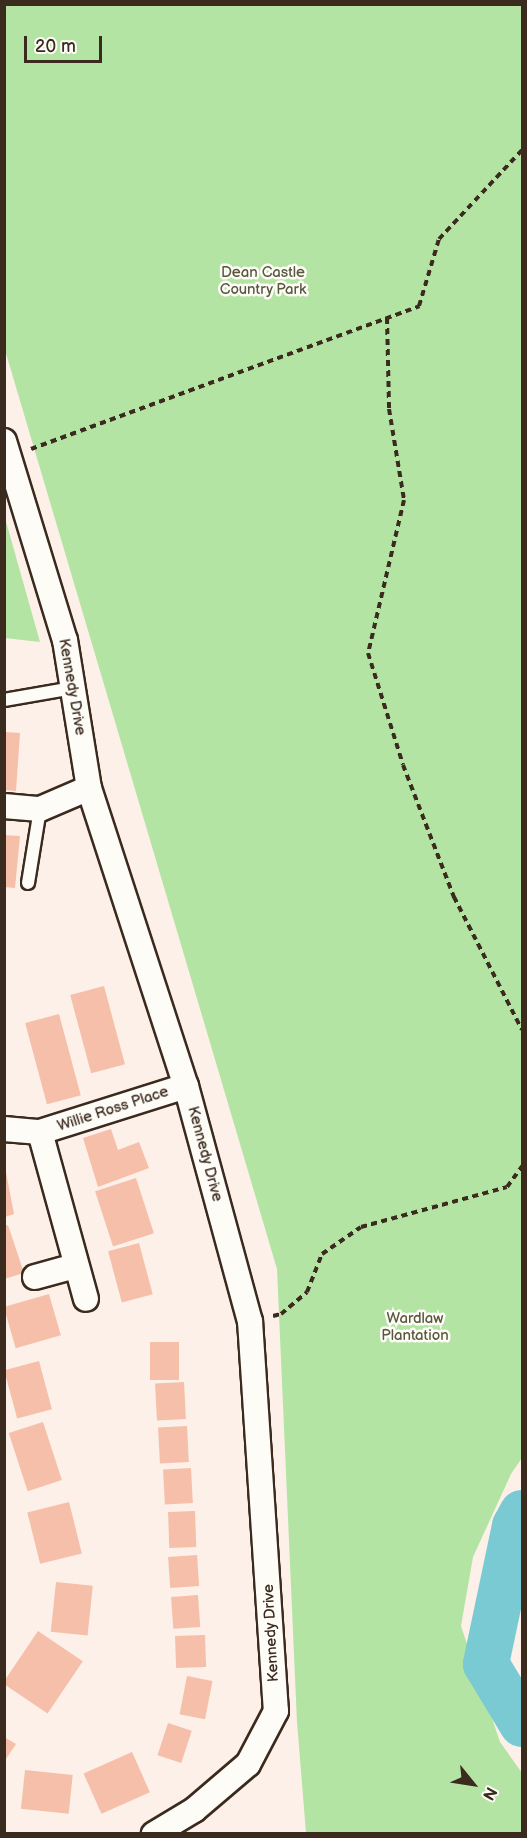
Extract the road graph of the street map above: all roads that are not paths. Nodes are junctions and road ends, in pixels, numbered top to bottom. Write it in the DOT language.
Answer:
graph roads {
  1 [pos="5,445"];
  2 [pos="73,688"];
  3 [pos="4,700"];
  4 [pos="89,788"];
  5 [pos="4,806"];
  6 [pos="40,809"];
  7 [pos="28,883"];
  8 [pos="186,1086"];
  9 [pos="4,1129"];
  10 [pos="40,1132"];
  11 [pos="75,1266"];
  12 [pos="35,1277"];
  13 [pos="86,1299"];
  14 [pos="154,1833"];
  1 -- 2 [label="street, Kennedy Drive"];
  2 -- 3 [label="lane"];
  2 -- 4 [label="street, Kennedy Drive"];
  4 -- 6 [label="street"];
  4 -- 8 [label="street, Kennedy Drive"];
  5 -- 6 [label="street"];
  6 -- 7 [label="lane"];
  8 -- 10 [label="street, Willie Ross Place"];
  8 -- 14 [label="street, Kennedy Drive"];
  9 -- 10 [label="street, Willie Ross Place"];
  10 -- 11 [label="street, Willie Ross Place"];
  11 -- 12 [label="street"];
  11 -- 13 [label="street, Willie Ross Place"];
}
